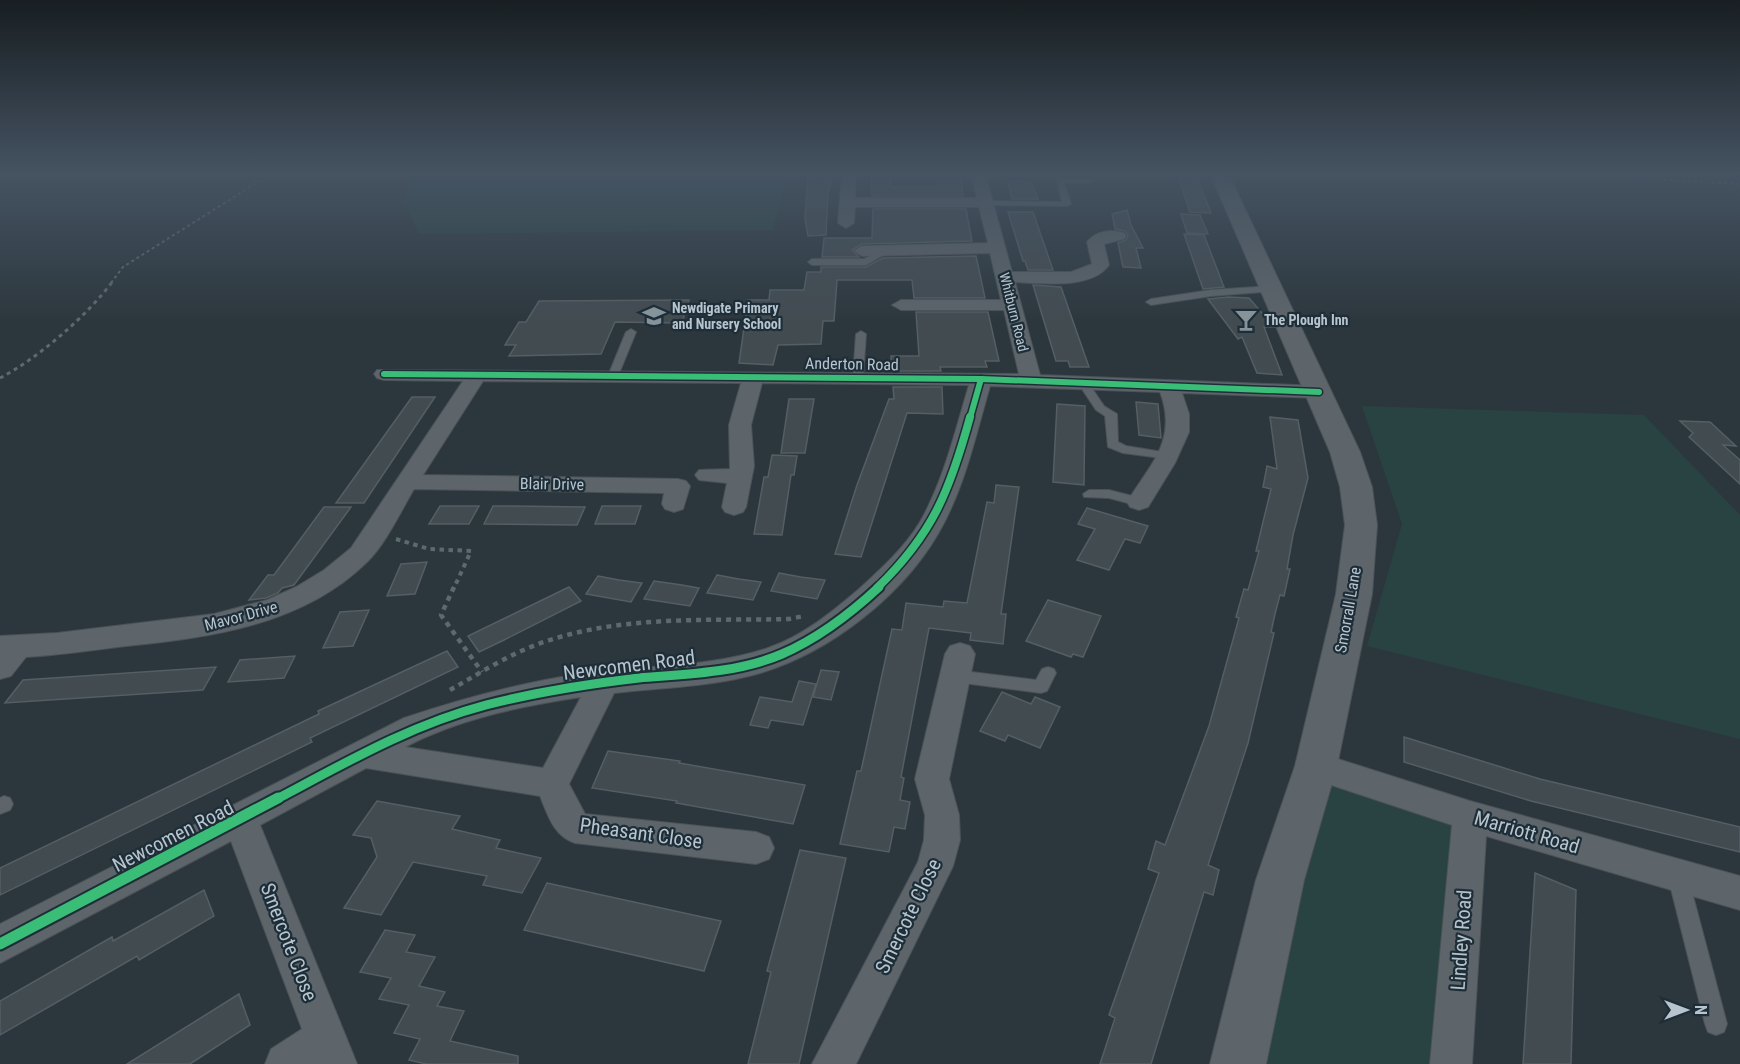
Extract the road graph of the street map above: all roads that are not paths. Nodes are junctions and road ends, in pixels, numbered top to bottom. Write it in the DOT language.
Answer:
graph roads {
  1 [pos="991,223"];
  2 [pos="1241,223"];
  3 [pos="1118,236"];
  4 [pos="998,248"];
  5 [pos="862,250"];
  6 [pos="884,255"];
  7 [pos="812,262"];
  8 [pos="1005,277"];
  9 [pos="1271,290"];
  10 [pos="1151,302"];
  11 [pos="901,305"];
  12 [pos="1012,305"];
  13 [pos="631,332"];
  14 [pos="861,334"];
  15 [pos="384,374"];
  16 [pos="477,375"];
  17 [pos="613,376"];
  18 [pos="753,376"];
  19 [pos="858,378"];
  20 [pos="981,379"];
  21 [pos="1031,380"];
  22 [pos="1083,383"];
  23 [pos="1168,387"];
  24 [pos="1319,392"];
  25 [pos="1165,456"];
  26 [pos="707,475"];
  27 [pos="741,476"];
  28 [pos="408,482"];
  29 [pos="1089,494"];
  30 [pos="1139,502"];
  31 [pos="674,504"];
  32 [pos="734,507"];
  33 [pos="6,654"];
  34 [pos="958,665"];
  35 [pos="1048,673"];
  36 [pos="604,682"];
  37 [pos="361,754"];
  38 [pos="1316,766"];
  39 [pos="552,784"];
  40 [pos="1470,816"];
  41 [pos="241,820"];
  42 [pos="756,848"];
  43 [pos="1677,875"];
  44 [pos="1740,893"];
  45 [pos="0,944"];
  46 [pos="1716,1024"];
  47 [pos="331,1051"];
  48 [pos="286,1064"];
  49 [pos="833,1064"];
  50 [pos="1238,1064"];
  51 [pos="1451,1064"];
  1 -- 4 [label="street, Whitburn Road"];
  2 -- 9 [label="street, Smorrall Lane"];
  3 -- 8 [label="street"];
  4 -- 6 [label="street"];
  4 -- 8 [label="street, Whitburn Road"];
  5 -- 6 [label="street"];
  6 -- 7 [label="lane"];
  8 -- 12 [label="street, Whitburn Road"];
  9 -- 10 [label="lane"];
  9 -- 24 [label="street, Smorrall Lane"];
  11 -- 12 [label="street"];
  12 -- 21 [label="street, Whitburn Road"];
  13 -- 17 [label="lane"];
  14 -- 19 [label="lane"];
  15 -- 16 [label="street, Anderton Road"];
  16 -- 17 [label="street, Anderton Road"];
  16 -- 28 [label="street, Mavor Drive"];
  17 -- 18 [label="street, Anderton Road"];
  18 -- 19 [label="street, Anderton Road"];
  18 -- 27 [label="street"];
  19 -- 20 [label="street, Anderton Road"];
  20 -- 21 [label="street, Anderton Road"];
  20 -- 36 [label="street, Newcomen Road"];
  21 -- 22 [label="street, Anderton Road"];
  22 -- 23 [label="street, Anderton Road"];
  22 -- 25 [label="lane"];
  23 -- 24 [label="street, Anderton Road"];
  23 -- 25 [label="street"];
  24 -- 38 [label="street, Smorrall Lane"];
  25 -- 30 [label="street"];
  26 -- 27 [label="street"];
  27 -- 32 [label="street"];
  28 -- 31 [label="street, Blair Drive"];
  28 -- 33 [label="street, Mavor Drive"];
  29 -- 30 [label="lane"];
  34 -- 35 [label="lane"];
  34 -- 49 [label="street, Smercote Close"];
  36 -- 37 [label="street, Newcomen Road"];
  36 -- 39 [label="street, Newcomen Road"];
  37 -- 39 [label="street"];
  37 -- 41 [label="street, Newcomen Road"];
  38 -- 40 [label="street, Marriott Road"];
  38 -- 50 [label="street, Smorrall Lane"];
  39 -- 42 [label="street, Pheasant Close"];
  40 -- 43 [label="street, Marriott Road"];
  40 -- 51 [label="street, Lindley Road"];
  41 -- 45 [label="street, Newcomen Road"];
  41 -- 47 [label="street, Smercote Close"];
  43 -- 44 [label="street, Marriott Road"];
  43 -- 46 [label="lane"];
  47 -- 48 [label="street"];
}
